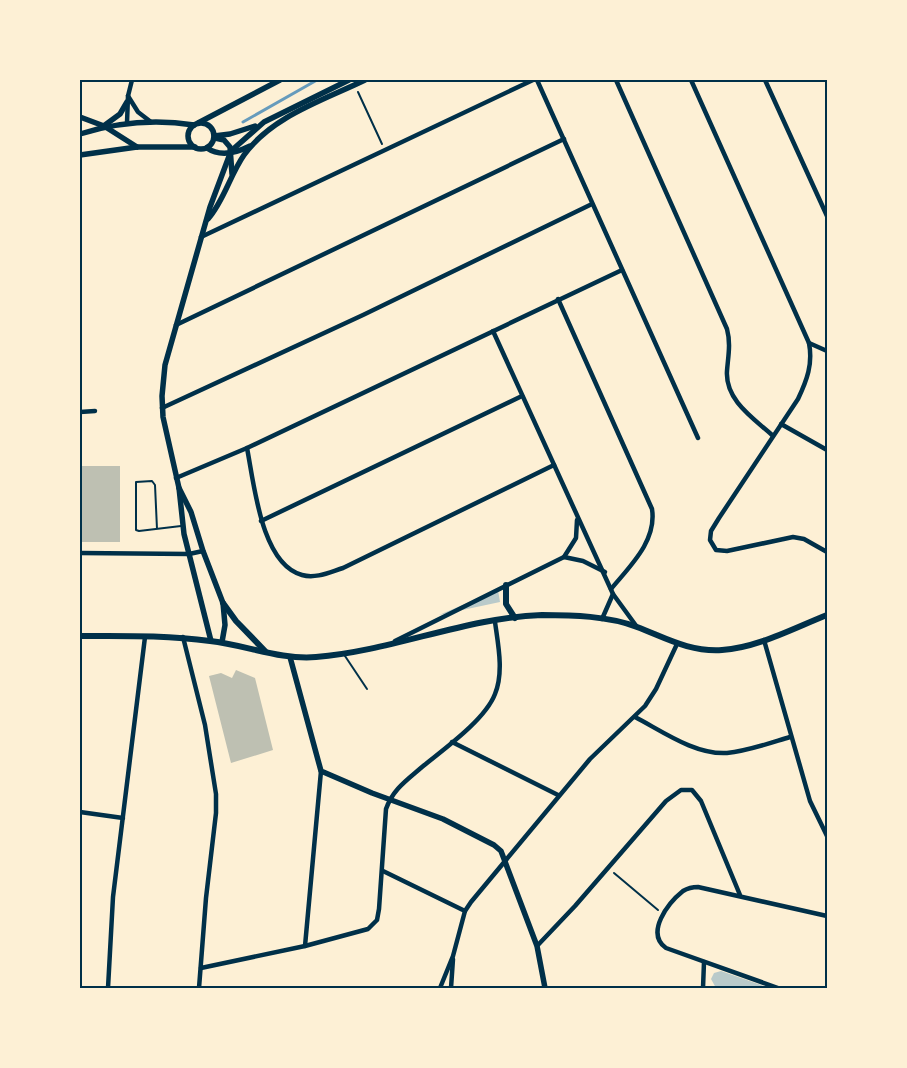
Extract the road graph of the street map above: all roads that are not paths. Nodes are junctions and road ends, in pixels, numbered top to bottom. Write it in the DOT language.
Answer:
graph roads {
  1 [pos="132,80"];
  2 [pos="280,80"];
  3 [pos="348,80"];
  4 [pos="365,80"];
  5 [pos="533,80"];
  6 [pos="537,80"];
  7 [pos="616,80"];
  8 [pos="691,80"];
  9 [pos="766,80"];
  10 [pos="128,99"];
  11 [pos="80,117"];
  12 [pos="127,122"];
  13 [pos="152,122"];
  14 [pos="264,122"];
  15 [pos="196,124"];
  16 [pos="104,126"];
  17 [pos="80,134"];
  18 [pos="214,137"];
  19 [pos="564,139"];
  20 [pos="254,143"];
  21 [pos="137,147"];
  22 [pos="195,147"];
  23 [pos="207,148"];
  24 [pos="232,151"];
  25 [pos="80,155"];
  26 [pos="232,176"];
  27 [pos="592,204"];
  28 [pos="827,216"];
  29 [pos="208,219"];
  30 [pos="201,237"];
  31 [pos="622,270"];
  32 [pos="558,299"];
  33 [pos="176,326"];
  34 [pos="493,331"];
  35 [pos="809,343"];
  36 [pos="827,351"];
  37 [pos="522,396"];
  38 [pos="162,408"];
  39 [pos="95,411"];
  40 [pos="80,412"];
  41 [pos="781,424"];
  42 [pos="772,435"];
  43 [pos="698,438"];
  44 [pos="248,448"];
  45 [pos="827,450"];
  46 [pos="554,465"];
  47 [pos="176,478"];
  48 [pos="179,488"];
  49 [pos="577,518"];
  50 [pos="261,521"];
  51 [pos="183,526"];
  52 [pos="157,529"];
  53 [pos="203,551"];
  54 [pos="827,552"];
  55 [pos="80,553"];
  56 [pos="189,554"];
  57 [pos="564,557"];
  58 [pos="604,572"];
  59 [pos="506,585"];
  60 [pos="612,591"];
  61 [pos="223,603"];
  62 [pos="827,615"];
  63 [pos="514,618"];
  64 [pos="602,619"];
  65 [pos="495,622"];
  66 [pos="637,627"];
  67 [pos="80,636"];
  68 [pos="145,636"];
  69 [pos="183,637"];
  70 [pos="764,640"];
  71 [pos="211,641"];
  72 [pos="222,642"];
  73 [pos="677,644"];
  74 [pos="384,647"];
  75 [pos="266,652"];
  76 [pos="344,654"];
  77 [pos="290,657"];
  78 [pos="368,690"];
  79 [pos="635,717"];
  80 [pos="790,737"];
  81 [pos="452,742"];
  82 [pos="321,771"];
  83 [pos="558,795"];
  84 [pos="390,798"];
  85 [pos="80,812"];
  86 [pos="123,818"];
  87 [pos="827,836"];
  88 [pos="505,860"];
  89 [pos="383,871"];
  90 [pos="740,895"];
  91 [pos="465,911"];
  92 [pos="827,916"];
  93 [pos="306,946"];
  94 [pos="537,946"];
  95 [pos="453,956"];
  96 [pos="704,962"];
  97 [pos="201,968"];
  98 [pos="108,988"];
  99 [pos="199,988"];
  100 [pos="440,988"];
  101 [pos="451,988"];
  102 [pos="544,988"];
  103 [pos="703,988"];
  104 [pos="778,988"];
  1 -- 10 [label="street"];
  2 -- 15 [label="street"];
  3 -- 14 [label="street"];
  4 -- 20 [label="street"];
  5 -- 30 [label="street"];
  6 -- 19 [label="street"];
  7 -- 42 [label="street"];
  8 -- 35 [label="street"];
  9 -- 28 [label="street"];
  10 -- 12 [label="street"];
  10 -- 13 [label="street"];
  10 -- 16 [label="street"];
  11 -- 16 [label="street"];
  12 -- 13 [label="street"];
  12 -- 16 [label="street"];
  13 -- 15 [label="street"];
  14 -- 18 [label="street"];
  14 -- 24 [label="street"];
  15 -- 18 [label="street"];
  15 -- 22 [label="street"];
  16 -- 17 [label="street"];
  16 -- 21 [label="street"];
  18 -- 23 [label="street"];
  18 -- 24 [label="street"];
  19 -- 27 [label="street"];
  19 -- 33 [label="street"];
  20 -- 24 [label="street"];
  20 -- 26 [label="street"];
  21 -- 22 [label="street"];
  21 -- 25 [label="street"];
  22 -- 23 [label="street"];
  23 -- 24 [label="street"];
  24 -- 26 [label="street"];
  24 -- 29 [label="street"];
  26 -- 29 [label="street"];
  27 -- 31 [label="street"];
  27 -- 38 [label="street"];
  29 -- 30 [label="street"];
  30 -- 33 [label="street"];
  31 -- 32 [label="street"];
  31 -- 43 [label="street"];
  32 -- 34 [label="street"];
  32 -- 60 [label="street"];
  33 -- 38 [label="street"];
  34 -- 37 [label="street"];
  34 -- 44 [label="street"];
  35 -- 36 [label="street"];
  35 -- 41 [label="street"];
  37 -- 46 [label="street"];
  37 -- 50 [label="street"];
  38 -- 47 [label="street"];
  39 -- 40 [label="street"];
  41 -- 42 [label="street"];
  41 -- 45 [label="street"];
  42 -- 54 [label="street"];
  44 -- 47 [label="street"];
  44 -- 50 [label="street"];
  46 -- 49 [label="street"];
  46 -- 50 [label="street"];
  47 -- 48 [label="street"];
  48 -- 51 [label="street"];
  48 -- 53 [label="street"];
  49 -- 57 [label="street"];
  49 -- 58 [label="street"];
  51 -- 52 [label="lane"];
  51 -- 56 [label="street"];
  52 -- 52 [label="lane"];
  53 -- 56 [label="street"];
  53 -- 61 [label="street"];
  55 -- 56 [label="street"];
  56 -- 71 [label="street"];
  57 -- 58 [label="street"];
  57 -- 59 [label="street"];
  58 -- 60 [label="street"];
  59 -- 63 [label="main road"];
  59 -- 74 [label="street"];
  60 -- 64 [label="street"];
  60 -- 66 [label="street"];
  61 -- 72 [label="street"];
  61 -- 75 [label="main road"];
  62 -- 70 [label="main road"];
  63 -- 64 [label="main road"];
  63 -- 65 [label="main road"];
  64 -- 66 [label="main road"];
  65 -- 74 [label="main road"];
  65 -- 81 [label="street"];
  66 -- 73 [label="main road"];
  67 -- 68 [label="main road"];
  68 -- 69 [label="main road"];
  68 -- 86 [label="street"];
  69 -- 71 [label="main road"];
  69 -- 97 [label="street"];
  70 -- 73 [label="main road"];
  70 -- 80 [label="street"];
  71 -- 72 [label="main road"];
  72 -- 75 [label="main road"];
  73 -- 79 [label="street"];
  74 -- 76 [label="main road"];
  75 -- 77 [label="main road"];
  76 -- 77 [label="main road"];
  76 -- 78 [label="lane"];
  77 -- 82 [label="street"];
  79 -- 80 [label="street"];
  79 -- 83 [label="street"];
  80 -- 87 [label="street"];
  81 -- 83 [label="street"];
  81 -- 84 [label="street"];
  82 -- 84 [label="street"];
  82 -- 93 [label="street"];
  83 -- 88 [label="street"];
  84 -- 88 [label="street"];
  84 -- 89 [label="street"];
  85 -- 86 [label="street"];
  86 -- 98 [label="street"];
  88 -- 91 [label="street"];
  88 -- 94 [label="street"];
  89 -- 91 [label="street"];
  89 -- 93 [label="street"];
  90 -- 92 [label="street"];
  90 -- 94 [label="street"];
  90 -- 96 [label="street"];
  91 -- 95 [label="street"];
  93 -- 97 [label="street"];
  94 -- 102 [label="street"];
  95 -- 100 [label="street"];
  95 -- 101 [label="street"];
  96 -- 103 [label="street"];
  96 -- 104 [label="street"];
  97 -- 99 [label="street"];
}
